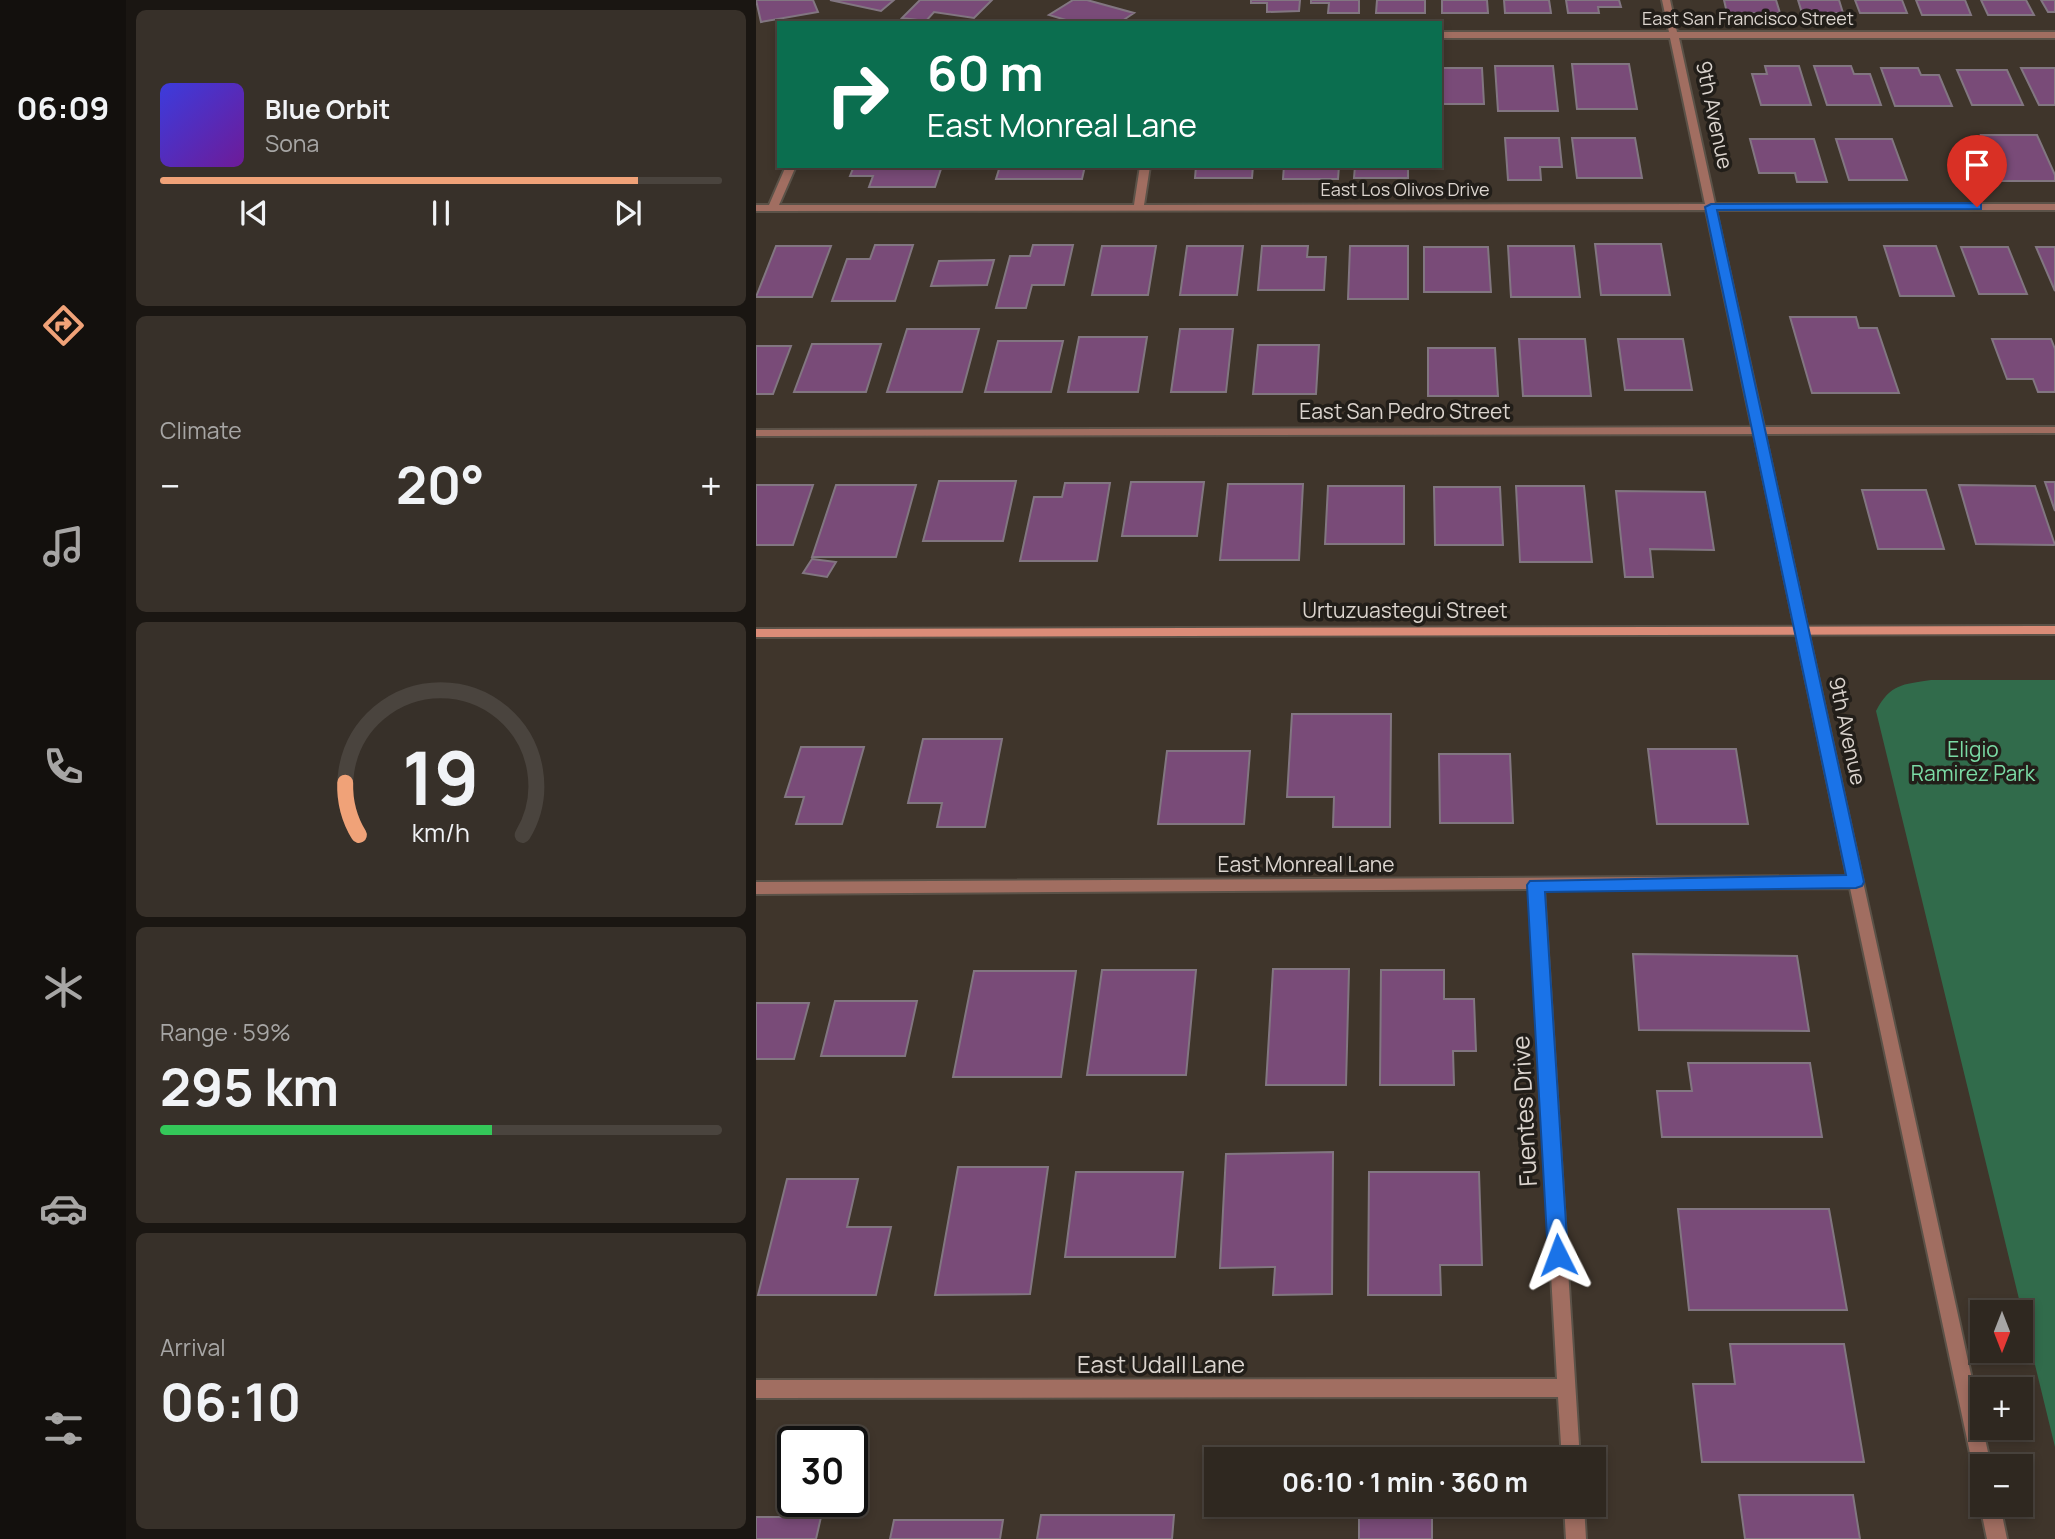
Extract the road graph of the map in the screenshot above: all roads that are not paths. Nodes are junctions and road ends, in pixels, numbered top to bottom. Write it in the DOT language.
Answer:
graph roads {
  1 [pos="1666,0"];
  2 [pos="1442,35"];
  3 [pos="1674,35"];
  4 [pos="2055,35"];
  5 [pos="790,168"];
  6 [pos="1145,168"];
  7 [pos="1711,207"];
  8 [pos="2055,207"];
  9 [pos="756,208"];
  10 [pos="773,208"];
  11 [pos="1138,208"];
  12 [pos="1759,430"];
  13 [pos="2055,430"];
  14 [pos="756,433"];
  15 [pos="2055,630"];
  16 [pos="1802,632"];
  17 [pos="756,633"];
  18 [pos="1856,882"];
  19 [pos="1536,885"];
  20 [pos="756,888"];
  21 [pos="1566,1388"];
  22 [pos="756,1390"];
  23 [pos="1570,1447"];
  24 [pos="1979,1454"];
  25 [pos="1575,1517"];
  26 [pos="1992,1517"];
  27 [pos="1576,1539"];
  28 [pos="1997,1539"];
  1 -- 3 [label="street, 9th Avenue"];
  2 -- 3 [label="street, East San Francisco Street"];
  3 -- 4 [label="street, East San Francisco Street"];
  3 -- 7 [label="street, 9th Avenue"];
  5 -- 10 [label="street"];
  6 -- 11 [label="street"];
  7 -- 8 [label="street, East Los Olivos Drive"];
  7 -- 11 [label="street, East Los Olivos Drive"];
  7 -- 12 [label="street, 9th Avenue"];
  9 -- 10 [label="street, East Los Olivos Drive"];
  10 -- 11 [label="street, East Los Olivos Drive"];
  12 -- 13 [label="street, East San Pedro Street"];
  12 -- 14 [label="street, East San Pedro Street"];
  12 -- 16 [label="street, 9th Avenue"];
  15 -- 16 [label="main road, Urtuzuastegui Street"];
  16 -- 17 [label="main road, Urtuzuastegui Street"];
  16 -- 18 [label="street, 9th Avenue"];
  18 -- 19 [label="street, East Monreal Lane"];
  18 -- 24 [label="street, 9th Avenue"];
  19 -- 20 [label="street, East Monreal Lane"];
  19 -- 21 [label="street, Fuentes Drive"];
  21 -- 22 [label="street, East Udall Lane"];
  21 -- 23 [label="street, Fuentes Drive"];
  25 -- 27 [label="street"];
  26 -- 28 [label="street"];
}
